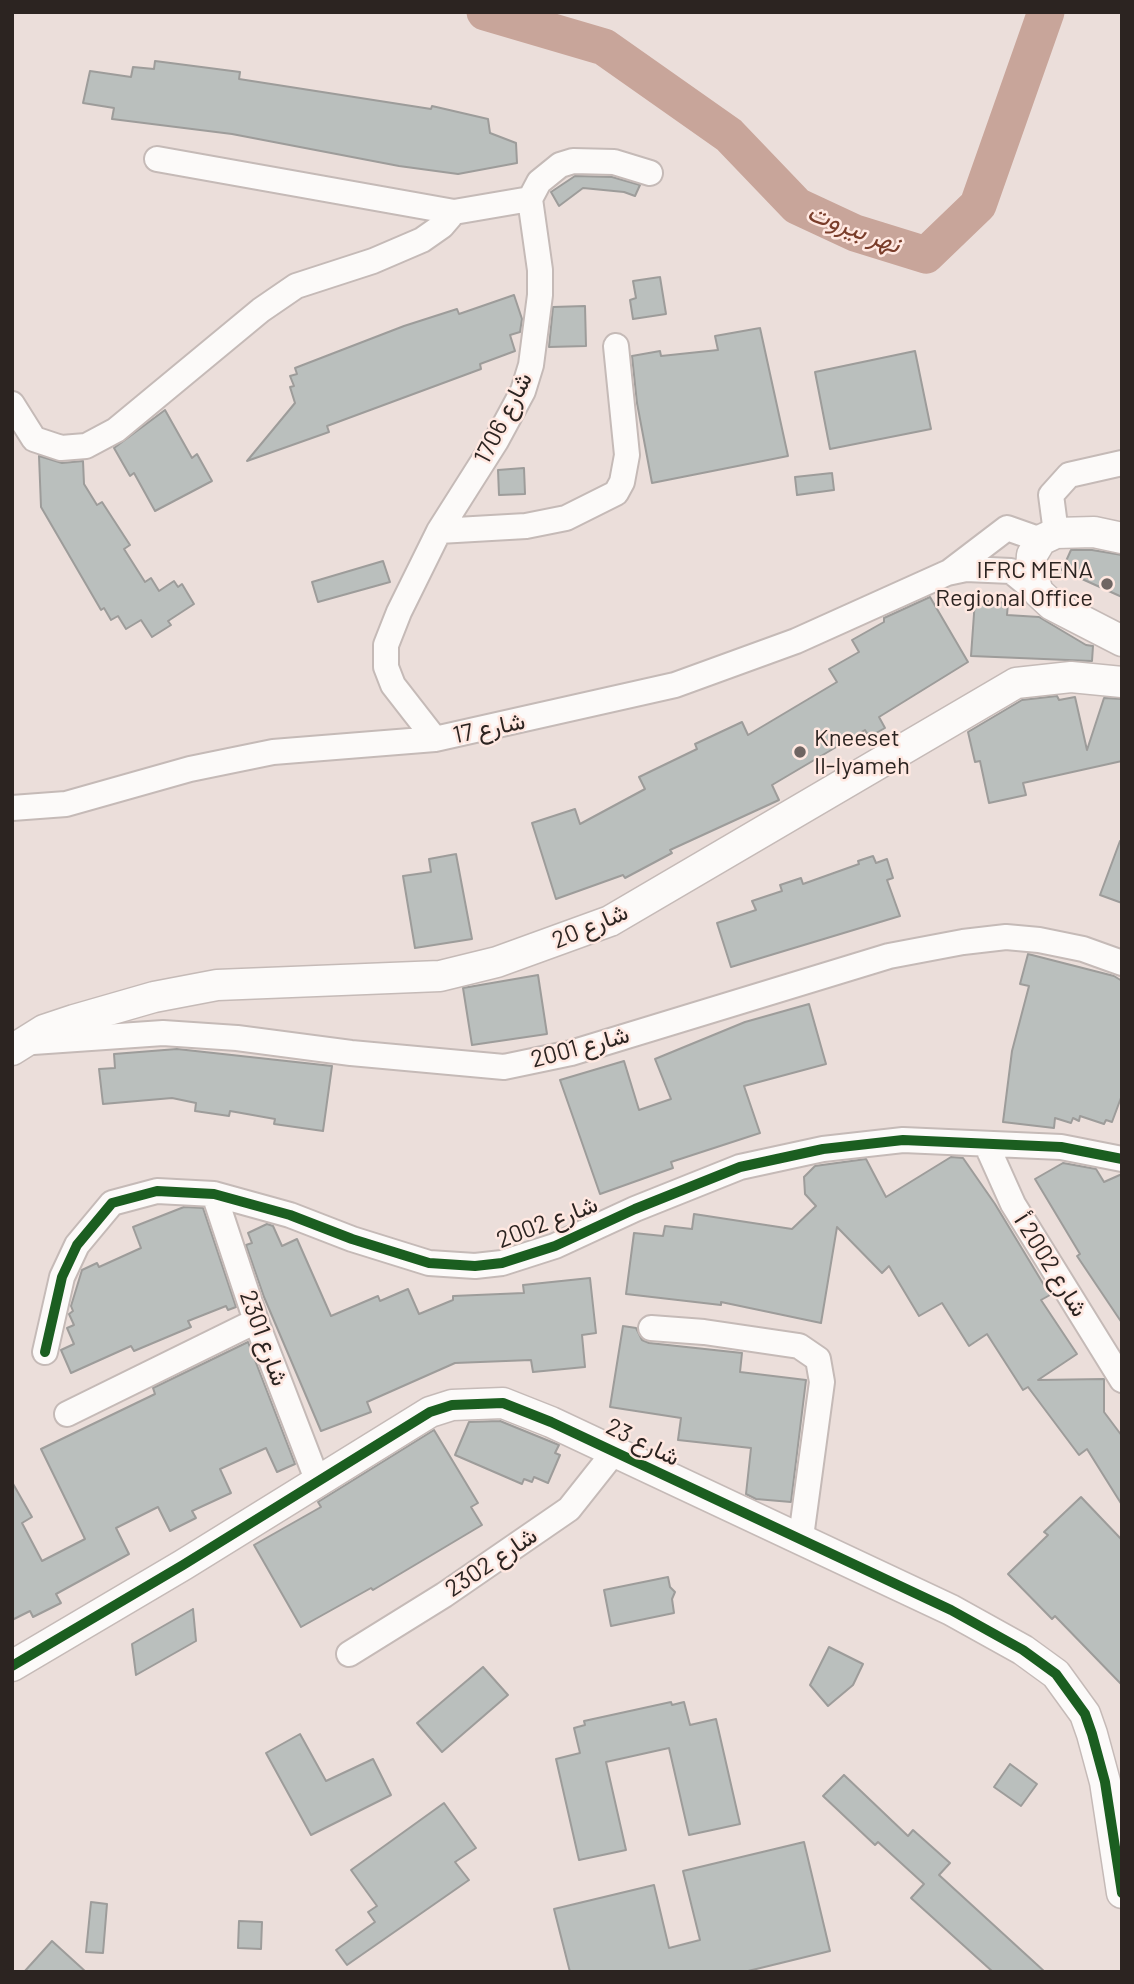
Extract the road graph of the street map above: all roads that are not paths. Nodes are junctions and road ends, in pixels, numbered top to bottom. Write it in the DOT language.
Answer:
graph roads {
  1 [pos="157,159"];
  2 [pos="650,173"];
  3 [pos="530,198"];
  4 [pos="454,212"];
  5 [pos="616,346"];
  6 [pos="12,404"];
  7 [pos="1122,463"];
  8 [pos="439,531"];
  9 [pos="1049,537"];
  10 [pos="1122,538"];
  11 [pos="947,573"];
  12 [pos="1052,605"];
  13 [pos="1122,641"];
  14 [pos="1122,682"];
  15 [pos="435,739"];
  16 [pos="12,808"];
  17 [pos="1122,962"];
  18 [pos="19,1047"];
  19 [pos="987,1146"];
  20 [pos="1122,1159"];
  21 [pos="214,1194"];
  22 [pos="256,1321"];
  23 [pos="651,1328"];
  24 [pos="45,1352"];
  25 [pos="1122,1380"];
  26 [pos="67,1414"];
  27 [pos="615,1451"];
  28 [pos="318,1482"];
  29 [pos="801,1537"];
  30 [pos="349,1654"];
  31 [pos="12,1666"];
  32 [pos="1122,1893"];
  1 -- 4 [label="street"];
  2 -- 3 [label="street"];
  3 -- 4 [label="street"];
  3 -- 8 [label="street, شارع 1706"];
  4 -- 6 [label="street"];
  5 -- 8 [label="street"];
  7 -- 9 [label="street"];
  8 -- 15 [label="street, شارع 1706"];
  9 -- 10 [label="street"];
  9 -- 11 [label="street, شارع 17"];
  9 -- 12 [label="street"];
  11 -- 12 [label="street, شارع 17"];
  11 -- 15 [label="street, شارع 17"];
  12 -- 13 [label="street"];
  14 -- 18 [label="street, شارع 20"];
  15 -- 16 [label="street, شارع 17"];
  17 -- 18 [label="street, شارع 2001"];
  19 -- 20 [label="street, شارع 2002"];
  19 -- 21 [label="street, شارع 2002"];
  19 -- 25 [label="street, شارع 2002 أ"];
  21 -- 22 [label="street, شارع 2301"];
  21 -- 24 [label="street, شارع 2002"];
  22 -- 26 [label="street"];
  22 -- 28 [label="street, شارع 2301"];
  23 -- 29 [label="street"];
  27 -- 28 [label="street, شارع 23"];
  27 -- 29 [label="street, شارع 23"];
  27 -- 30 [label="street, شارع 2302"];
  28 -- 31 [label="street, شارع 23"];
  29 -- 32 [label="street, شارع 23"];
}
